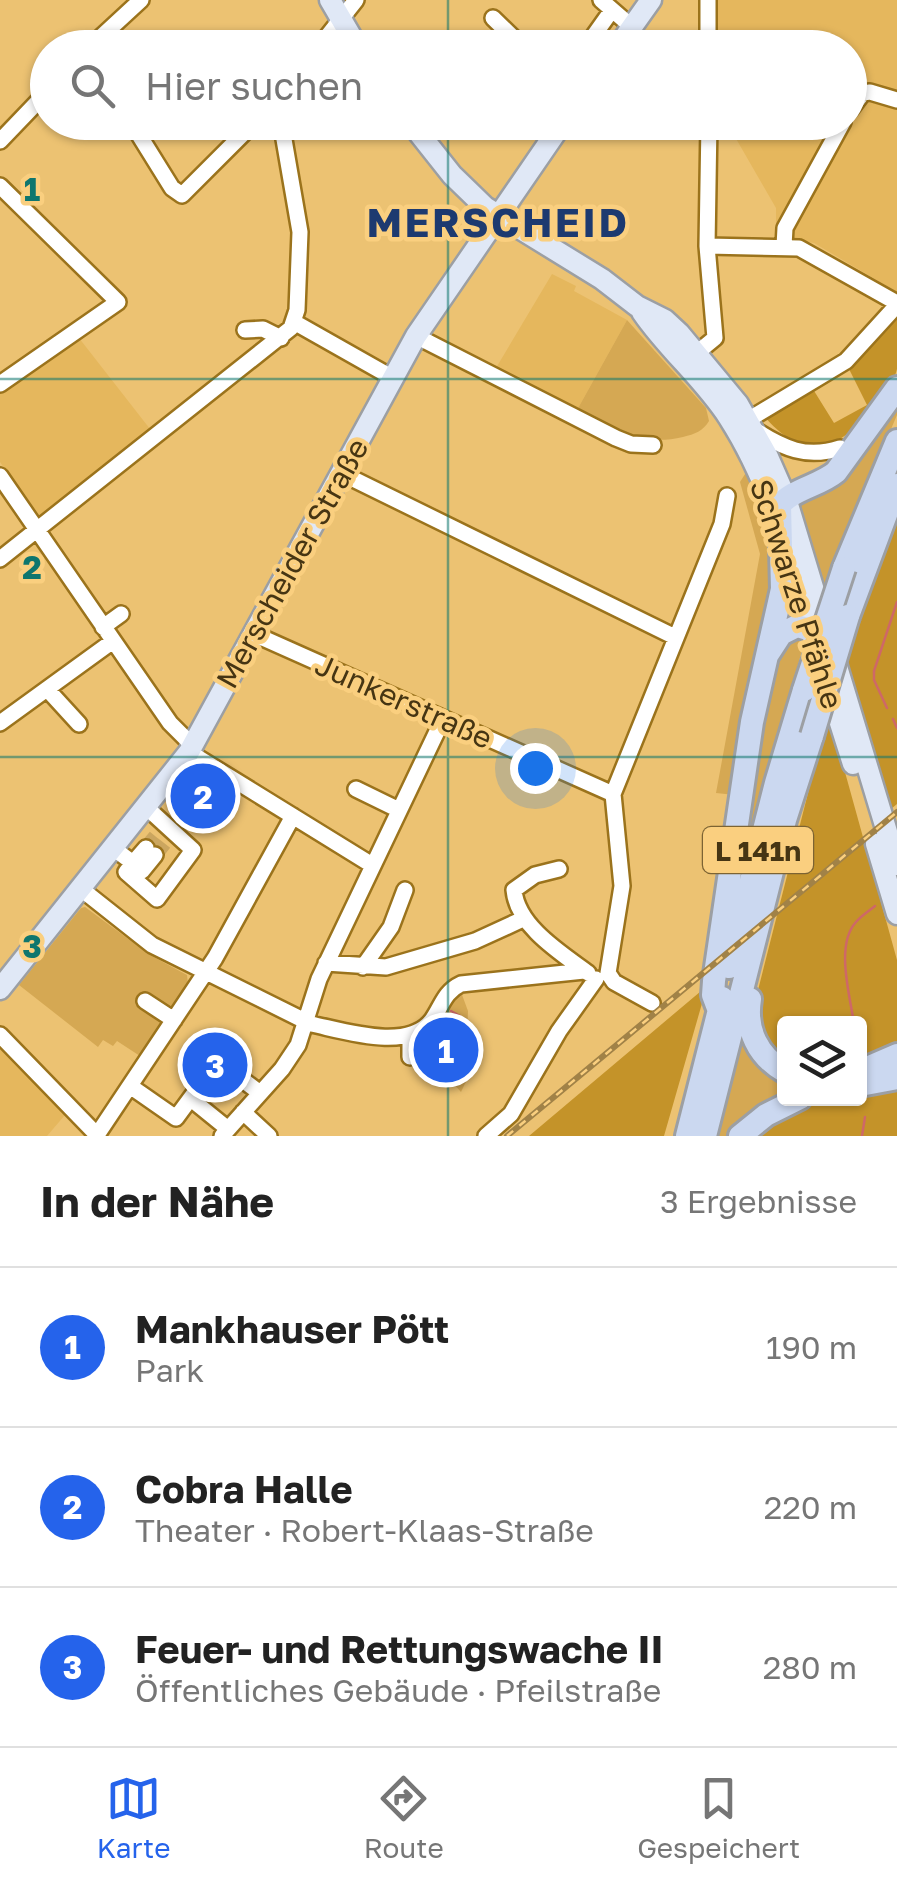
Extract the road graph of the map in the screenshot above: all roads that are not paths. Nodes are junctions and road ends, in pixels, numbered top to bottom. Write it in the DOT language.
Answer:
graph roads {
  1 [pos="140,0"];
  2 [pos="330,0"];
  3 [pos="356,0"];
  4 [pos="651,0"];
  5 [pos="708,0"];
  6 [pos="616,13"];
  7 [pos="493,18"];
  8 [pos="340,20"];
  9 [pos="108,30"];
  10 [pos="332,30"];
  11 [pos="346,30"];
  12 [pos="505,30"];
  13 [pos="708,30"];
  14 [pos="867,92"];
  15 [pos="897,100"];
  16 [pos="30,110"];
  17 [pos="142,140"];
  18 [pos="237,140"];
  19 [pos="285,140"];
  20 [pos="424,140"];
  21 [pos="551,140"];
  22 [pos="708,140"];
  23 [pos="833,140"];
  24 [pos="0,141"];
  25 [pos="0,186"];
  26 [pos="498,216"];
  27 [pos="707,246"];
  28 [pos="784,246"];
  29 [pos="897,304"];
  30 [pos="294,322"];
  31 [pos="244,330"];
  32 [pos="416,336"];
  33 [pos="281,338"];
  34 [pos="695,360"];
  35 [pos="393,378"];
  36 [pos="0,384"];
  37 [pos="897,388"];
  38 [pos="751,424"];
  39 [pos="897,441"];
  40 [pos="652,446"];
  41 [pos="840,448"];
  42 [pos="341,473"];
  43 [pos="0,476"];
  44 [pos="897,484"];
  45 [pos="727,496"];
  46 [pos="786,498"];
  47 [pos="781,530"];
  48 [pos="38,532"];
  49 [pos="0,559"];
  50 [pos="121,614"];
  51 [pos="811,627"];
  52 [pos="108,634"];
  53 [pos="254,634"];
  54 [pos="676,636"];
  55 [pos="833,650"];
  56 [pos="764,661"];
  57 [pos="47,689"];
  58 [pos="443,719"];
  59 [pos="0,723"];
  60 [pos="79,724"];
  61 [pos="191,749"];
  62 [pos="356,788"];
  63 [pos="614,794"];
  64 [pos="146,807"];
  65 [pos="399,810"];
  66 [pos="292,816"];
  67 [pos="113,848"];
  68 [pos="150,852"];
  69 [pos="132,864"];
  70 [pos="372,865"];
  71 [pos="897,865"];
  72 [pos="559,869"];
  73 [pos="80,888"];
  74 [pos="405,890"];
  75 [pos="897,914"];
  76 [pos="523,919"];
  77 [pos="752,951"];
  78 [pos="326,963"];
  79 [pos="363,967"];
  80 [pos="206,972"];
  81 [pos="597,975"];
  82 [pos="2,982"];
  83 [pos="145,1001"];
  84 [pos="652,1003"];
  85 [pos="718,1011"];
  86 [pos="174,1020"];
  87 [pos="305,1021"];
  88 [pos="0,1035"];
  89 [pos="410,1036"];
  90 [pos="897,1055"];
  91 [pos="410,1057"];
  92 [pos="897,1064"];
  93 [pos="777,1066"];
  94 [pos="867,1075"];
  95 [pos="867,1076"];
  96 [pos="867,1078"];
  97 [pos="897,1078"];
  98 [pos="867,1079"];
  99 [pos="130,1086"];
  100 [pos="897,1088"];
  101 [pos="260,1093"];
  102 [pos="191,1099"];
  103 [pos="783,1106"];
  104 [pos="243,1112"];
  105 [pos="225,1133"];
  106 [pos="97,1135"];
  107 [pos="479,1135"];
  108 [pos="269,1136"];
  109 [pos="686,1136"];
  110 [pos="705,1136"];
  111 [pos="740,1136"];
  1 -- 9 [label="street"];
  2 -- 8 [label="main road"];
  3 -- 8 [label="street"];
  4 -- 6 [label="main road"];
  5 -- 13 [label="street"];
  7 -- 12 [label="street"];
  8 -- 10 [label="street"];
  8 -- 11 [label="main road"];
  14 -- 15 [label="street"];
  16 -- 24 [label="street"];
  17 -- 18 [label="street"];
  19 -- 30 [label="street"];
  20 -- 26 [label="main road, Schwarze Pfähle"];
  21 -- 26 [label="main road, Merscheider Straße"];
  22 -- 27 [label="street"];
  23 -- 28 [label="street"];
  25 -- 36 [label="street"];
  26 -- 32 [label="main road, Merscheider Straße"];
  26 -- 34 [label="main road, Schwarze Pfähle"];
  27 -- 28 [label="street"];
  27 -- 34 [label="street"];
  28 -- 29 [label="street"];
  29 -- 38 [label="street"];
  30 -- 33 [label="street"];
  30 -- 35 [label="street"];
  31 -- 33 [label="street"];
  32 -- 35 [label="main road, Merscheider Straße"];
  32 -- 40 [label="street"];
  33 -- 48 [label="street"];
  34 -- 38 [label="main road, Schwarze Pfähle"];
  34 -- 47 [label="main road, Schwarze Pfähle"];
  35 -- 42 [label="main road, Merscheider Straße"];
  37 -- 46 [label="highway"];
  38 -- 41 [label="street"];
  38 -- 46 [label="main road, Schwarze Pfähle"];
  39 -- 85 [label="highway, L 141n, bridge"];
  42 -- 53 [label="main road, Merscheider Straße"];
  42 -- 54 [label="street"];
  43 -- 48 [label="street"];
  44 -- 77 [label="highway, L 141n, bridge"];
  45 -- 54 [label="street"];
  46 -- 47 [label="highway"];
  46 -- 55 [label="main road, Schwarze Pfähle"];
  47 -- 51 [label="main road, Schwarze Pfähle"];
  47 -- 56 [label="highway"];
  48 -- 49 [label="street"];
  48 -- 52 [label="street"];
  50 -- 52 [label="street"];
  51 -- 55 [label="highway"];
  51 -- 56 [label="highway"];
  51 -- 75 [label="main road, Schwarze Pfähle"];
  52 -- 57 [label="street"];
  52 -- 61 [label="street"];
  53 -- 58 [label="street, Junkerstraße"];
  53 -- 61 [label="main road, Merscheider Straße"];
  54 -- 63 [label="street"];
  55 -- 71 [label="main road, Schwarze Pfähle"];
  56 -- 85 [label="highway"];
  57 -- 59 [label="street"];
  57 -- 60 [label="street"];
  58 -- 63 [label="street, Junkerstraße"];
  58 -- 65 [label="street"];
  61 -- 64 [label="main road, Merscheider Straße"];
  61 -- 66 [label="street"];
  62 -- 65 [label="street"];
  63 -- 81 [label="street"];
  64 -- 67 [label="main road, Merscheider Straße"];
  64 -- 69 [label="street"];
  65 -- 70 [label="street"];
  66 -- 70 [label="street"];
  66 -- 80 [label="street"];
  67 -- 69 [label="street"];
  67 -- 73 [label="main road, Merscheider Straße"];
  68 -- 69 [label="street"];
  70 -- 78 [label="street"];
  72 -- 76 [label="street"];
  73 -- 80 [label="street"];
  73 -- 82 [label="main road, Merscheider Straße"];
  74 -- 79 [label="street"];
  76 -- 79 [label="street"];
  76 -- 81 [label="street"];
  77 -- 93 [label="highway"];
  77 -- 110 [label="highway, L 141n"];
  78 -- 79 [label="street"];
  78 -- 87 [label="street"];
  80 -- 86 [label="street"];
  80 -- 87 [label="street"];
  81 -- 84 [label="street"];
  81 -- 89 [label="street"];
  81 -- 107 [label="street"];
  83 -- 86 [label="street"];
  85 -- 109 [label="highway, L 141n"];
  86 -- 99 [label="street"];
  87 -- 89 [label="street"];
  87 -- 101 [label="street"];
  88 -- 106 [label="street"];
  89 -- 91 [label="street"];
  90 -- 94 [label="highway"];
  92 -- 95 [label="highway"];
  96 -- 97 [label="highway"];
  98 -- 100 [label="highway"];
  99 -- 102 [label="street"];
  99 -- 106 [label="street"];
  101 -- 102 [label="street"];
  101 -- 104 [label="street"];
  102 -- 105 [label="street"];
  103 -- 111 [label="highway"];
  104 -- 105 [label="street"];
  104 -- 108 [label="street"];
}
